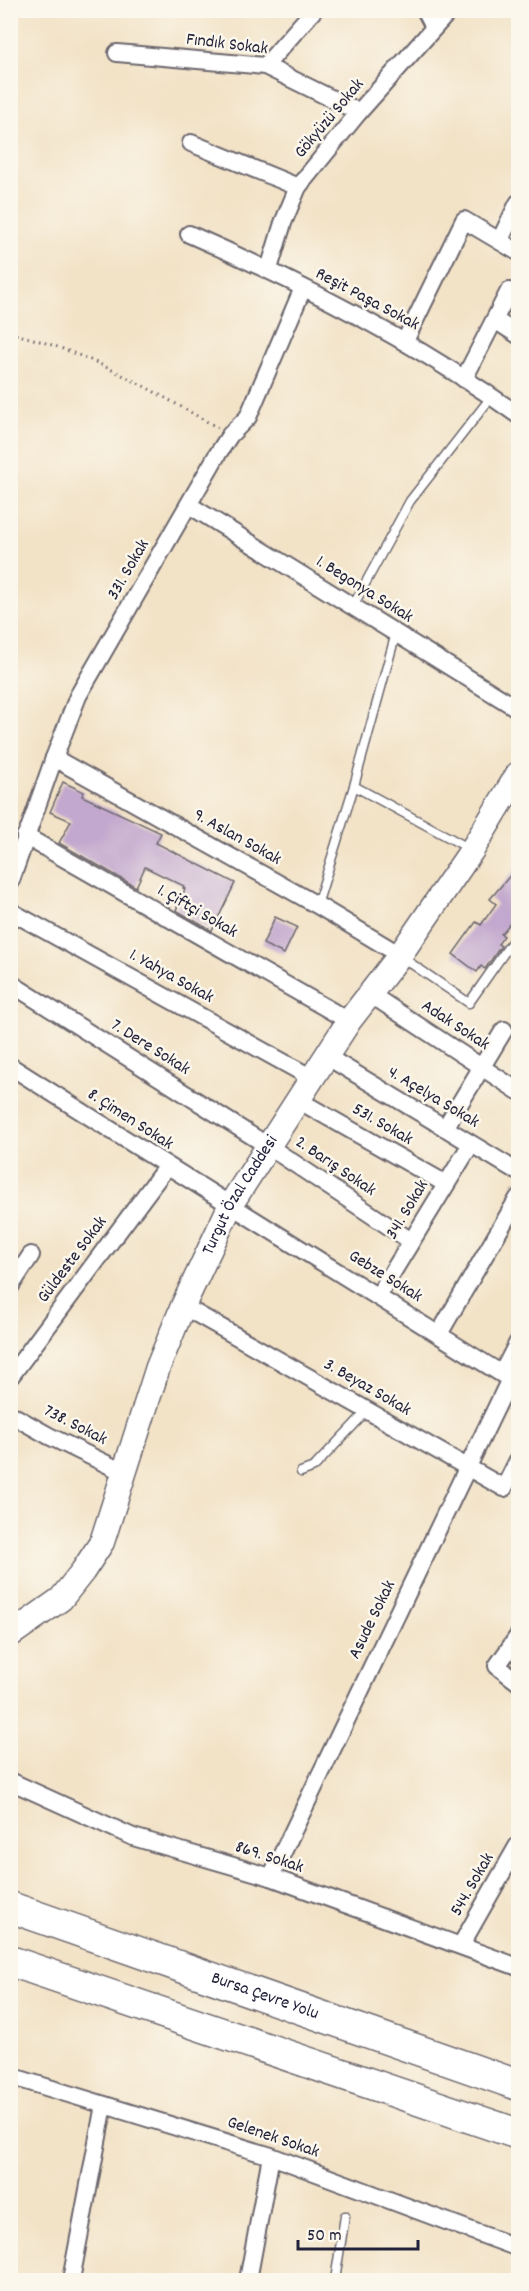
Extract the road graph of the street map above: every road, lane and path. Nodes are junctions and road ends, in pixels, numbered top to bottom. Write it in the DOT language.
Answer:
graph roads {
  1 [pos="314,10"];
  2 [pos="425,10"];
  3 [pos="450,10"];
  4 [pos="434,27"];
  5 [pos="117,53"];
  6 [pos="265,66"];
  7 [pos="359,112"];
  8 [pos="191,143"];
  9 [pos="298,187"];
  10 [pos="519,203"];
  11 [pos="189,234"];
  12 [pos="500,240"];
  13 [pos="519,252"];
  14 [pos="269,269"];
  15 [pos="303,288"];
  16 [pos="508,291"];
  17 [pos="495,320"];
  18 [pos="10,333"];
  19 [pos="519,335"];
  20 [pos="405,341"];
  21 [pos="464,379"];
  22 [pos="492,396"];
  23 [pos="519,415"];
  24 [pos="230,435"];
  25 [pos="189,505"];
  26 [pos="353,606"];
  27 [pos="396,633"];
  28 [pos="519,709"];
  29 [pos="54,758"];
  30 [pos="519,774"];
  31 [pos="354,786"];
  32 [pos="25,836"];
  33 [pos="472,850"];
  34 [pos="10,883"];
  35 [pos="317,905"];
  36 [pos="10,911"];
  37 [pos="519,933"];
  38 [pos="400,955"];
  39 [pos="10,983"];
  40 [pos="370,994"];
  41 [pos="349,1021"];
  42 [pos="504,1030"];
  43 [pos="326,1056"];
  44 [pos="10,1066"];
  45 [pos="482,1067"];
  46 [pos="312,1078"];
  47 [pos="519,1091"];
  48 [pos="298,1100"];
  49 [pos="445,1128"];
  50 [pos="471,1144"];
  51 [pos="268,1146"];
  52 [pos="167,1167"];
  53 [pos="519,1172"];
  54 [pos="446,1184"];
  55 [pos="519,1198"];
  56 [pos="231,1204"];
  57 [pos="411,1241"];
  58 [pos="31,1255"];
  59 [pos="10,1287"];
  60 [pos="378,1296"];
  61 [pos="183,1306"];
  62 [pos="439,1334"];
  63 [pos="519,1342"];
  64 [pos="10,1377"];
  65 [pos="510,1379"];
  66 [pos="367,1411"];
  67 [pos="10,1414"];
  68 [pos="519,1460"];
  69 [pos="468,1468"];
  70 [pos="123,1472"];
  71 [pos="301,1472"];
  72 [pos="13,1630"];
  73 [pos="519,1636"];
  74 [pos="519,1682"];
  75 [pos="10,1781"];
  76 [pos="519,1845"];
  77 [pos="271,1877"];
  78 [pos="10,1907"];
  79 [pos="461,1945"];
  80 [pos="10,1961"];
  81 [pos="519,1967"];
  82 [pos="10,2076"];
  83 [pos="519,2085"];
  84 [pos="104,2105"];
  85 [pos="519,2134"];
  86 [pos="271,2156"];
  87 [pos="345,2216"];
  88 [pos="519,2248"];
  89 [pos="71,2280"];
  90 [pos="248,2280"];
  91 [pos="335,2280"];
  1 -- 6 [label="street"];
  2 -- 4 [label="street"];
  3 -- 4 [label="street, Gökyüzü Sokak"];
  4 -- 7 [label="street, Gökyüzü Sokak"];
  5 -- 6 [label="street, Fındık Sokak"];
  6 -- 7 [label="street, Fındık Sokak"];
  7 -- 9 [label="street, Gökyüzü Sokak"];
  8 -- 9 [label="street"];
  9 -- 14 [label="street, Gökyüzü Sokak"];
  10 -- 12 [label="street"];
  11 -- 14 [label="street, Reşit Paşa Sokak"];
  12 -- 13 [label="street"];
  12 -- 20 [label="street"];
  14 -- 15 [label="street, Reşit Paşa Sokak"];
  15 -- 20 [label="street, Reşit Paşa Sokak"];
  15 -- 24 [label="street, 331. Sokak"];
  16 -- 17 [label="street"];
  17 -- 19 [label="street"];
  17 -- 21 [label="street"];
  18 -- 24 [label="path"];
  20 -- 21 [label="street, Reşit Paşa Sokak"];
  21 -- 22 [label="street, Reşit Paşa Sokak"];
  22 -- 23 [label="street, Reşit Paşa Sokak"];
  22 -- 26 [label="lane"];
  24 -- 25 [label="street, 331. Sokak"];
  25 -- 26 [label="street, 1. Begonya Sokak"];
  25 -- 29 [label="street, 331. Sokak"];
  26 -- 27 [label="street, 1. Begonya Sokak"];
  27 -- 28 [label="street, 1. Begonya Sokak"];
  27 -- 31 [label="lane"];
  29 -- 32 [label="street, 331. Sokak"];
  29 -- 35 [label="street, 9. Aslan Sokak"];
  30 -- 33 [label="street, Turgut Özal Caddesi"];
  31 -- 33 [label="lane"];
  31 -- 35 [label="lane"];
  32 -- 34 [label="street, 331. Sokak"];
  32 -- 41 [label="street, 1. Çiftçi Sokak"];
  33 -- 38 [label="street, Turgut Özal Caddesi"];
  35 -- 38 [label="street, 9. Aslan Sokak"];
  36 -- 46 [label="street, 1. Yahya Sokak"];
  37 -- 38 [label="lane"];
  38 -- 40 [label="street, Turgut Özal Caddesi"];
  39 -- 51 [label="street, 7. Dere Sokak"];
  40 -- 41 [label="street, Turgut Özal Caddesi"];
  40 -- 45 [label="street, Adak Sokak"];
  41 -- 43 [label="street, Turgut Özal Caddesi"];
  42 -- 45 [label="street"];
  43 -- 46 [label="street, Turgut Özal Caddesi"];
  43 -- 49 [label="street, 4. Açelya Sokak"];
  44 -- 52 [label="street, 8. Çimen Sokak"];
  45 -- 47 [label="street, Adak Sokak"];
  45 -- 49 [label="street"];
  46 -- 48 [label="street, Turgut Özal Caddesi"];
  48 -- 51 [label="street, Turgut Özal Caddesi"];
  48 -- 54 [label="street, 531. Sokak"];
  49 -- 50 [label="street, 4. Açelya Sokak"];
  50 -- 53 [label="street, 4. Açelya Sokak"];
  50 -- 54 [label="street, 341. Sokak"];
  51 -- 56 [label="street, Turgut Özal Caddesi"];
  51 -- 57 [label="street, 2. Barış Sokak"];
  52 -- 56 [label="street, 8. Çimen Sokak"];
  52 -- 64 [label="street, Güldeste Sokak"];
  54 -- 57 [label="street, 341. Sokak"];
  55 -- 62 [label="street"];
  56 -- 60 [label="street, Gebze Sokak"];
  56 -- 61 [label="street, Turgut Özal Caddesi"];
  57 -- 60 [label="street, 341. Sokak"];
  58 -- 59 [label="street"];
  60 -- 62 [label="street, Gebze Sokak"];
  61 -- 66 [label="street, 3. Beyaz Sokak"];
  61 -- 70 [label="street, Turgut Özal Caddesi"];
  62 -- 65 [label="street, Gebze Sokak"];
  63 -- 65 [label="street, Asude Sokak"];
  65 -- 69 [label="street, Asude Sokak"];
  66 -- 69 [label="street, 3. Beyaz Sokak"];
  66 -- 71 [label="lane"];
  67 -- 70 [label="street, 738. Sokak"];
  68 -- 69 [label="street, 3. Beyaz Sokak"];
  69 -- 77 [label="street, Asude Sokak"];
  70 -- 72 [label="street, Turgut Özal Caddesi"];
  73 -- 74 [label="street"];
  75 -- 77 [label="street, 869. Sokak"];
  76 -- 79 [label="street, 544. Sokak"];
  77 -- 79 [label="street, 869. Sokak"];
  78 -- 83 [label="highway, Bursa Çevre Yolu"];
  79 -- 81 [label="street, 869. Sokak"];
  80 -- 85 [label="highway"];
  82 -- 84 [label="street, Gelenek Sokak"];
  84 -- 86 [label="street, Gelenek Sokak"];
  84 -- 89 [label="street"];
  86 -- 88 [label="street, Gelenek Sokak"];
  86 -- 90 [label="street"];
  87 -- 91 [label="lane"];
}
